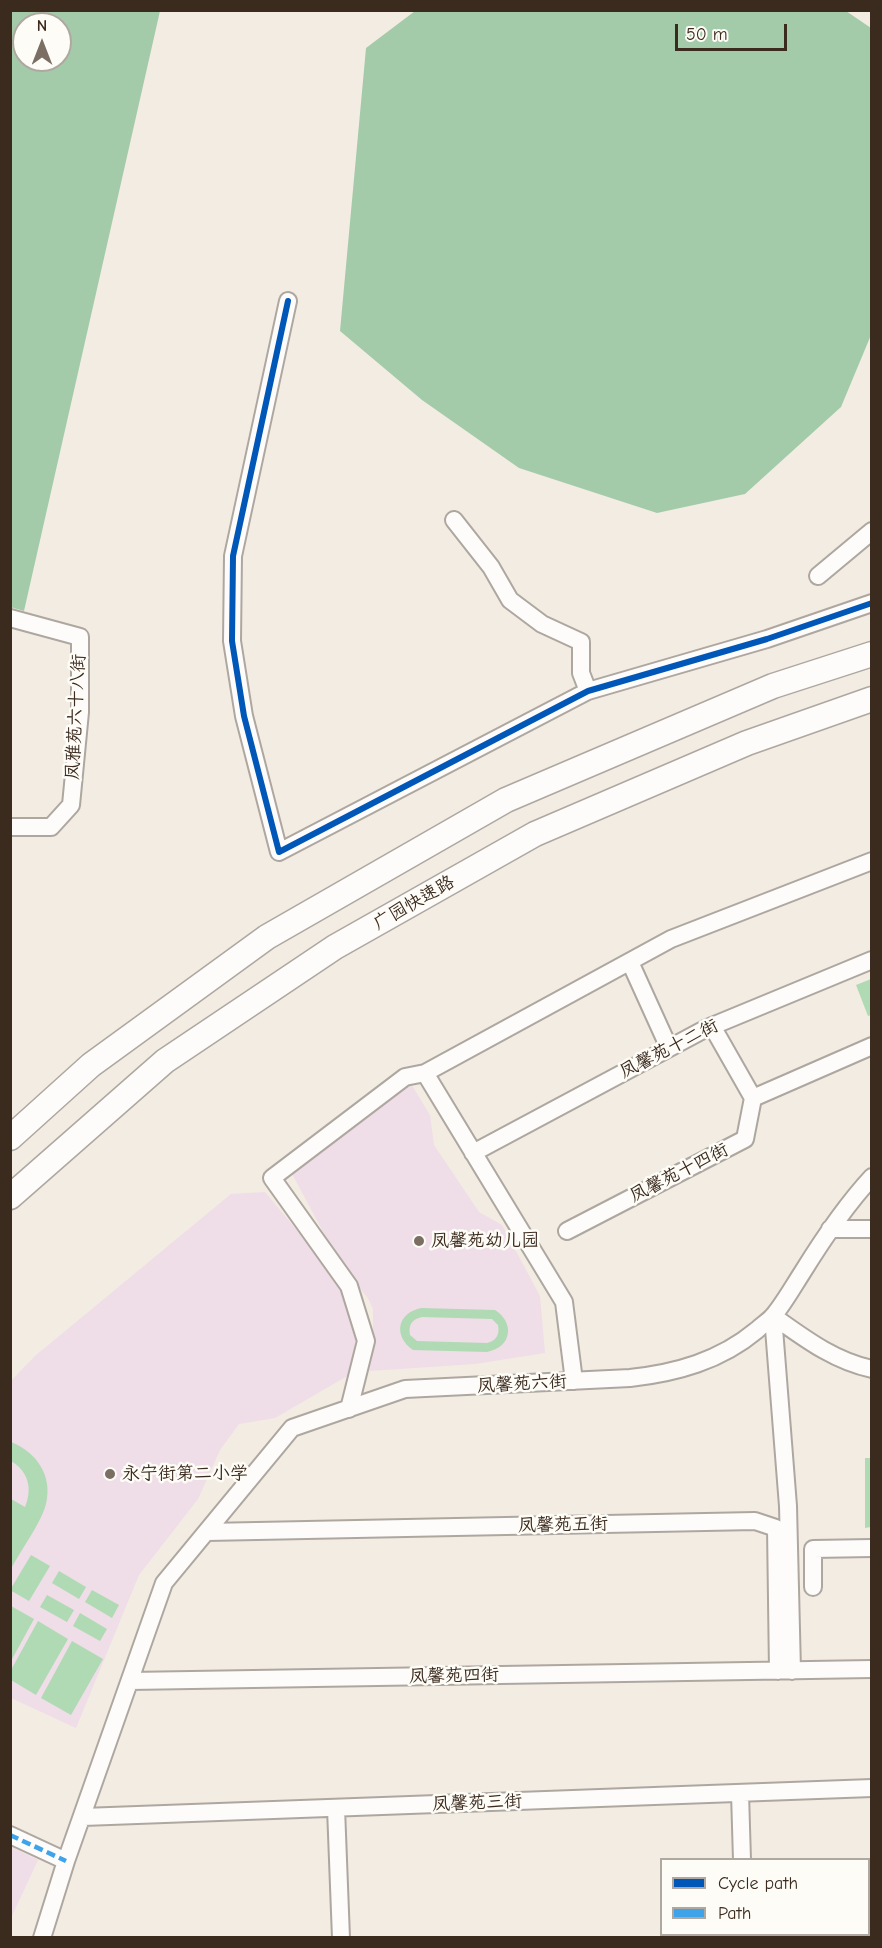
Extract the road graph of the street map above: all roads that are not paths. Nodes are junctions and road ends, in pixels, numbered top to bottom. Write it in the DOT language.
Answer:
graph roads {
  1 [pos="288,301"];
  2 [pos="454,520"];
  3 [pos="872,531"];
  4 [pos="818,576"];
  5 [pos="872,603"];
  6 [pos="10,618"];
  7 [pos="872,654"];
  8 [pos="588,690"];
  9 [pos="872,699"];
  10 [pos="10,827"];
  11 [pos="872,861"];
  12 [pos="872,960"];
  13 [pos="630,962"];
  14 [pos="712,1026"];
  15 [pos="872,1046"];
  16 [pos="669,1048"];
  17 [pos="425,1073"];
  18 [pos="753,1098"];
  19 [pos="10,1138"];
  20 [pos="473,1153"];
  21 [pos="872,1177"];
  22 [pos="10,1197"];
  23 [pos="830,1229"];
  24 [pos="872,1229"];
  25 [pos="567,1231"];
  26 [pos="773,1316"];
  27 [pos="872,1369"];
  28 [pos="574,1381"];
  29 [pos="349,1409"];
  30 [pos="207,1532"];
  31 [pos="872,1548"];
  32 [pos="813,1587"];
  33 [pos="872,1669"];
  34 [pos="785,1671"];
  35 [pos="130,1681"];
  36 [pos="872,1788"];
  37 [pos="740,1793"];
  38 [pos="336,1808"];
  39 [pos="83,1817"];
  40 [pos="10,1835"];
  41 [pos="742,1858"];
  42 [pos="66,1861"];
  43 [pos="42,1938"];
  44 [pos="341,1938"];
  1 -- 8 [label="street"];
  2 -- 8 [label="street"];
  3 -- 4 [label="street"];
  5 -- 8 [label="street"];
  6 -- 10 [label="street, 凤雅苑六十八街"];
  7 -- 19 [label="highway"];
  9 -- 22 [label="highway, 广园快速路"];
  11 -- 13 [label="street"];
  12 -- 14 [label="street, 凤馨苑十二街"];
  13 -- 16 [label="street"];
  13 -- 17 [label="street"];
  14 -- 16 [label="street, 凤馨苑十二街"];
  14 -- 18 [label="street"];
  15 -- 18 [label="street"];
  16 -- 20 [label="street, 凤馨苑十二街"];
  17 -- 20 [label="street"];
  17 -- 29 [label="street"];
  18 -- 25 [label="street, 凤馨苑十四街"];
  20 -- 28 [label="street"];
  21 -- 23 [label="street, 凤馨苑六街"];
  23 -- 24 [label="street"];
  23 -- 26 [label="street, 凤馨苑六街"];
  26 -- 27 [label="street"];
  26 -- 28 [label="street, 凤馨苑六街"];
  26 -- 34 [label="street"];
  28 -- 29 [label="street, 凤馨苑六街"];
  29 -- 30 [label="street, 凤馨苑六街"];
  30 -- 34 [label="street, 凤馨苑五街"];
  30 -- 35 [label="street, 凤馨苑六街"];
  31 -- 32 [label="street"];
  33 -- 34 [label="street, 凤馨苑四街"];
  34 -- 35 [label="street, 凤馨苑四街"];
  35 -- 39 [label="street, 凤馨苑六街"];
  36 -- 37 [label="street, 凤馨苑三街"];
  37 -- 38 [label="street, 凤馨苑三街"];
  37 -- 41 [label="street"];
  38 -- 39 [label="street, 凤馨苑三街"];
  38 -- 44 [label="street"];
  39 -- 42 [label="street, 凤馨苑六街"];
  40 -- 42 [label="street"];
  42 -- 43 [label="street, 凤馨苑六街"];
}
